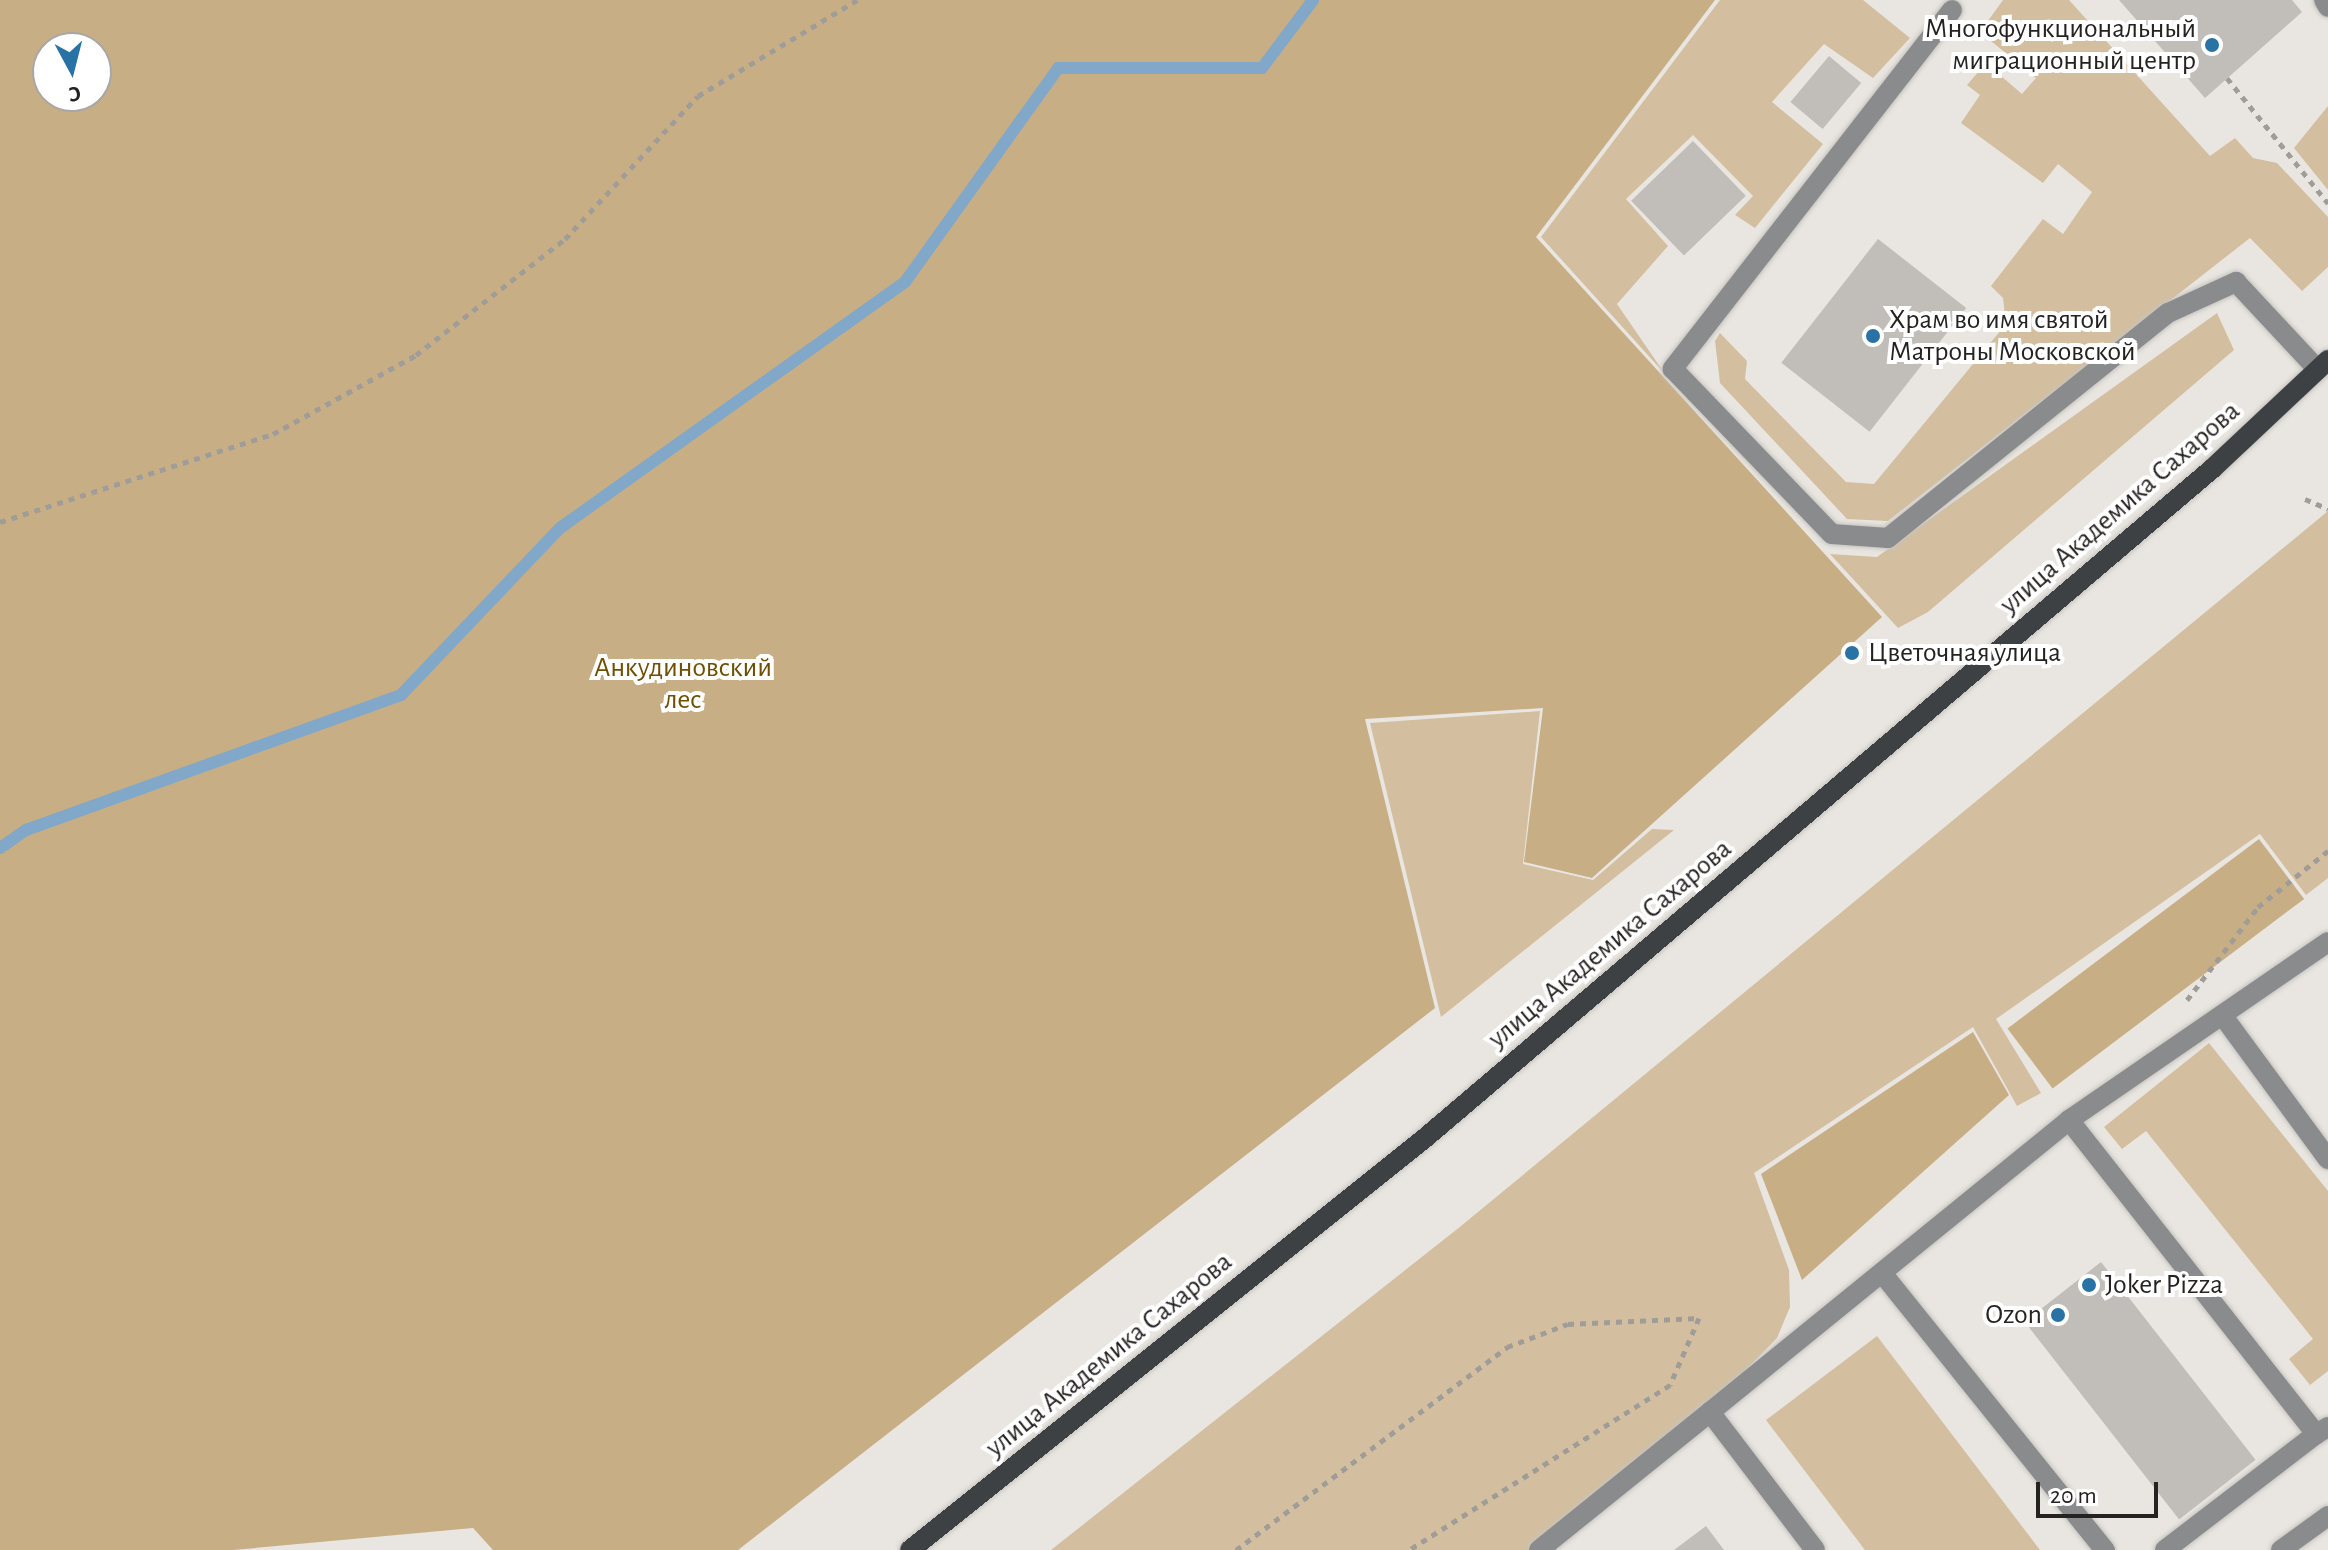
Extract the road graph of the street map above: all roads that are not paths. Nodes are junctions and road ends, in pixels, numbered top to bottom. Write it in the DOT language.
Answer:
graph roads {
  1 [pos="2324,0"];
  2 [pos="2328,7"];
  3 [pos="1952,10"];
  4 [pos="2323,365"];
  5 [pos="2328,942"];
  6 [pos="2225,1019"];
  7 [pos="2069,1120"];
  8 [pos="2328,1159"];
  9 [pos="1882,1273"];
  10 [pos="1710,1412"];
  11 [pos="2322,1430"];
  12 [pos="2328,1516"];
  13 [pos="910,1550"];
  14 [pos="1539,1550"];
  15 [pos="1815,1550"];
  16 [pos="2105,1550"];
  17 [pos="2165,1550"];
  18 [pos="2281,1550"];
  1 -- 2 [label="lane"];
  3 -- 4 [label="lane"];
  4 -- 13 [label="main road, улица Академика Сахарова"];
  5 -- 6 [label="lane"];
  6 -- 7 [label="lane"];
  6 -- 8 [label="lane"];
  7 -- 9 [label="lane"];
  7 -- 11 [label="lane"];
  9 -- 10 [label="lane"];
  9 -- 16 [label="lane"];
  10 -- 14 [label="lane"];
  10 -- 15 [label="lane"];
  11 -- 17 [label="lane"];
  12 -- 18 [label="lane"];
}
